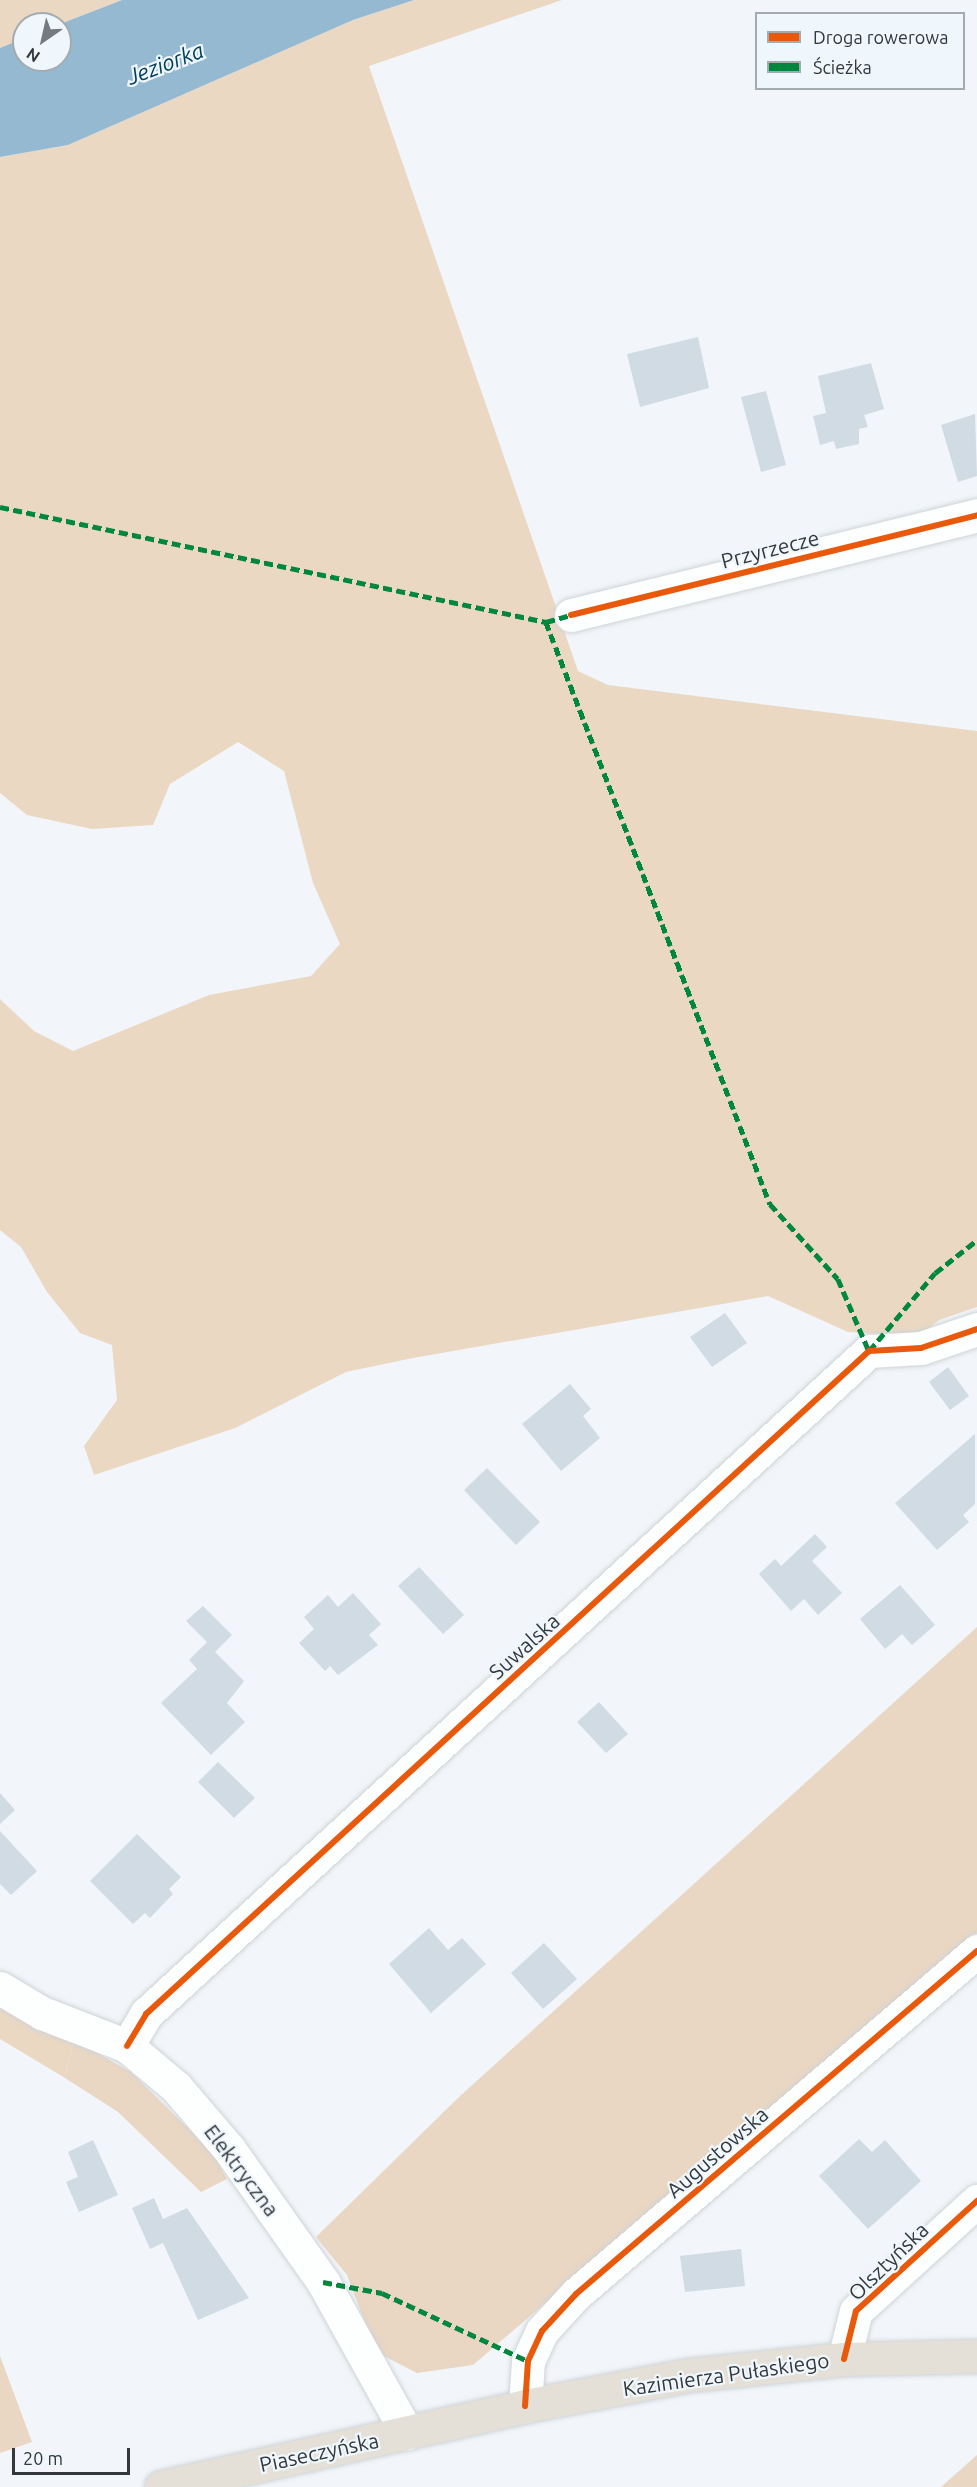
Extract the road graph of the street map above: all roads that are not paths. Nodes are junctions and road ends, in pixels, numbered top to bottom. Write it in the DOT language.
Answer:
graph roads {
  1 [pos="977,515"];
  2 [pos="571,615"];
  3 [pos="977,1329"];
  4 [pos="977,1951"];
  5 [pos="0,1988"];
  6 [pos="126,2046"];
  7 [pos="977,2201"];
  8 [pos="977,2356"];
  9 [pos="844,2358"];
  10 [pos="525,2406"];
  11 [pos="407,2433"];
  12 [pos="161,2487"];
  1 -- 2 [label="street, Przyrzecze"];
  3 -- 6 [label="street, Suwalska"];
  4 -- 10 [label="street, Augustowska"];
  5 -- 6 [label="street, Elektryczna"];
  6 -- 11 [label="street, Elektryczna"];
  7 -- 9 [label="street, Olsztyńska"];
  8 -- 9 [label="main road, Kazimierza Pułaskiego"];
  9 -- 10 [label="main road, Kazimierza Pułaskiego"];
  10 -- 11 [label="main road, Kazimierza Pułaskiego"];
  11 -- 12 [label="main road, Piaseczyńska"];
}
